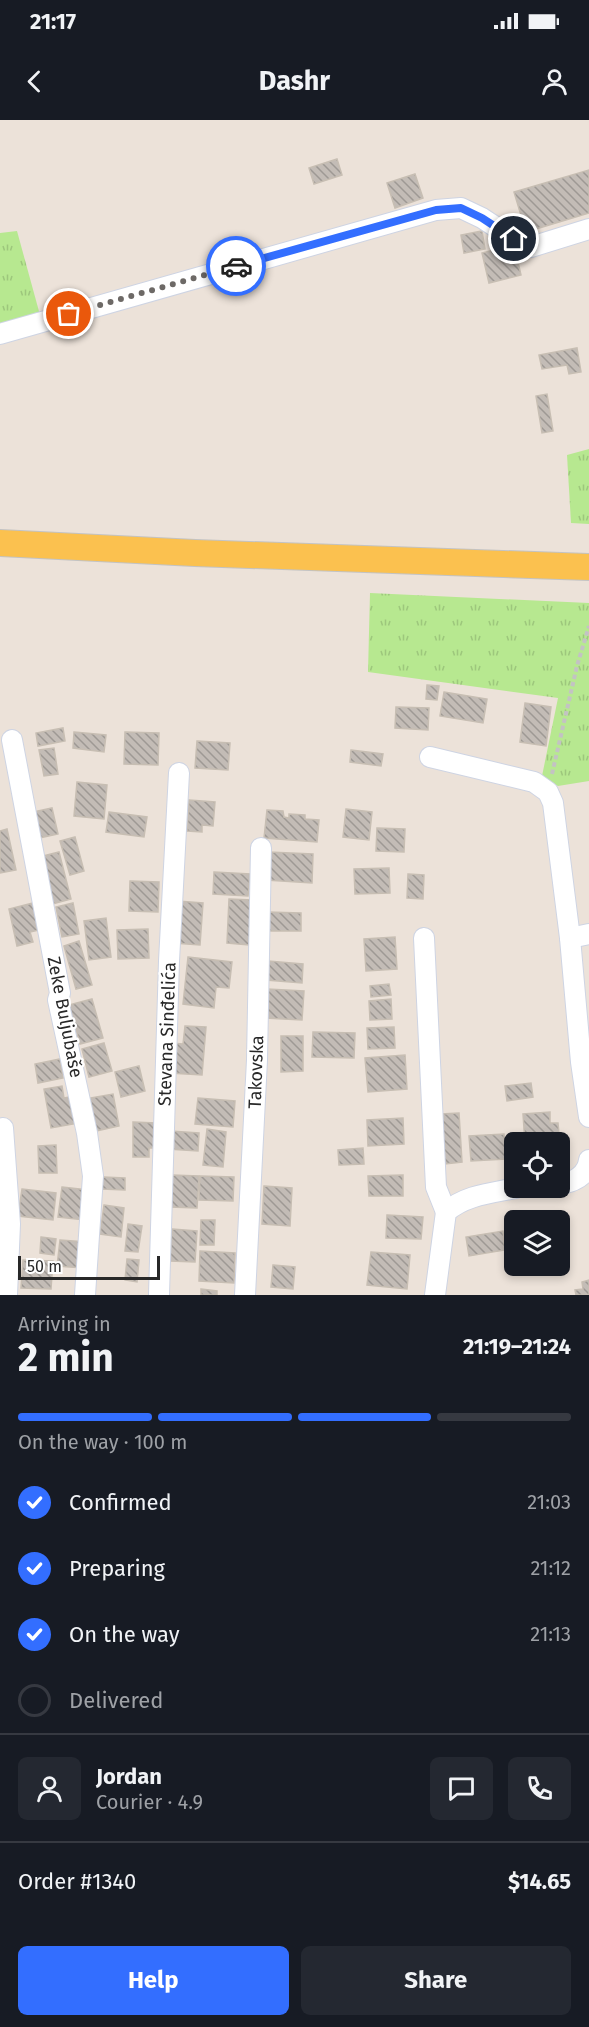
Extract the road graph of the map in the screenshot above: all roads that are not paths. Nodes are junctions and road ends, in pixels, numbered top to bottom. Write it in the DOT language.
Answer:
graph roads {
  1 [pos="589,229"];
  2 [pos="0,334"];
  3 [pos="0,543"];
  4 [pos="36,546"];
  5 [pos="0,549"];
  6 [pos="589,567"];
  7 [pos="12,740"];
  8 [pos="430,758"];
  9 [pos="178,773"];
  10 [pos="261,849"];
  11 [pos="580,936"];
  12 [pos="424,938"];
  13 [pos="589,1117"];
  14 [pos="3,1128"];
  15 [pos="589,1160"];
  16 [pos="570,1182"];
  17 [pos="504,1190"];
  18 [pos="446,1212"];
  19 [pos="7,1295"];
  20 [pos="85,1295"];
  21 [pos="159,1295"];
  22 [pos="245,1295"];
  23 [pos="435,1295"];
  1 -- 2 [label="street"];
  3 -- 4 [label="main road"];
  4 -- 5 [label="main road"];
  4 -- 6 [label="main road"];
  7 -- 20 [label="street, Zeke Buljubaše"];
  8 -- 11 [label="street"];
  9 -- 21 [label="street, Stevana Sinđelića"];
  10 -- 22 [label="street, Takovska"];
  11 -- 13 [label="street"];
  12 -- 18 [label="street"];
  14 -- 19 [label="street"];
  15 -- 16 [label="street"];
  17 -- 18 [label="street"];
  18 -- 23 [label="street"];
}
